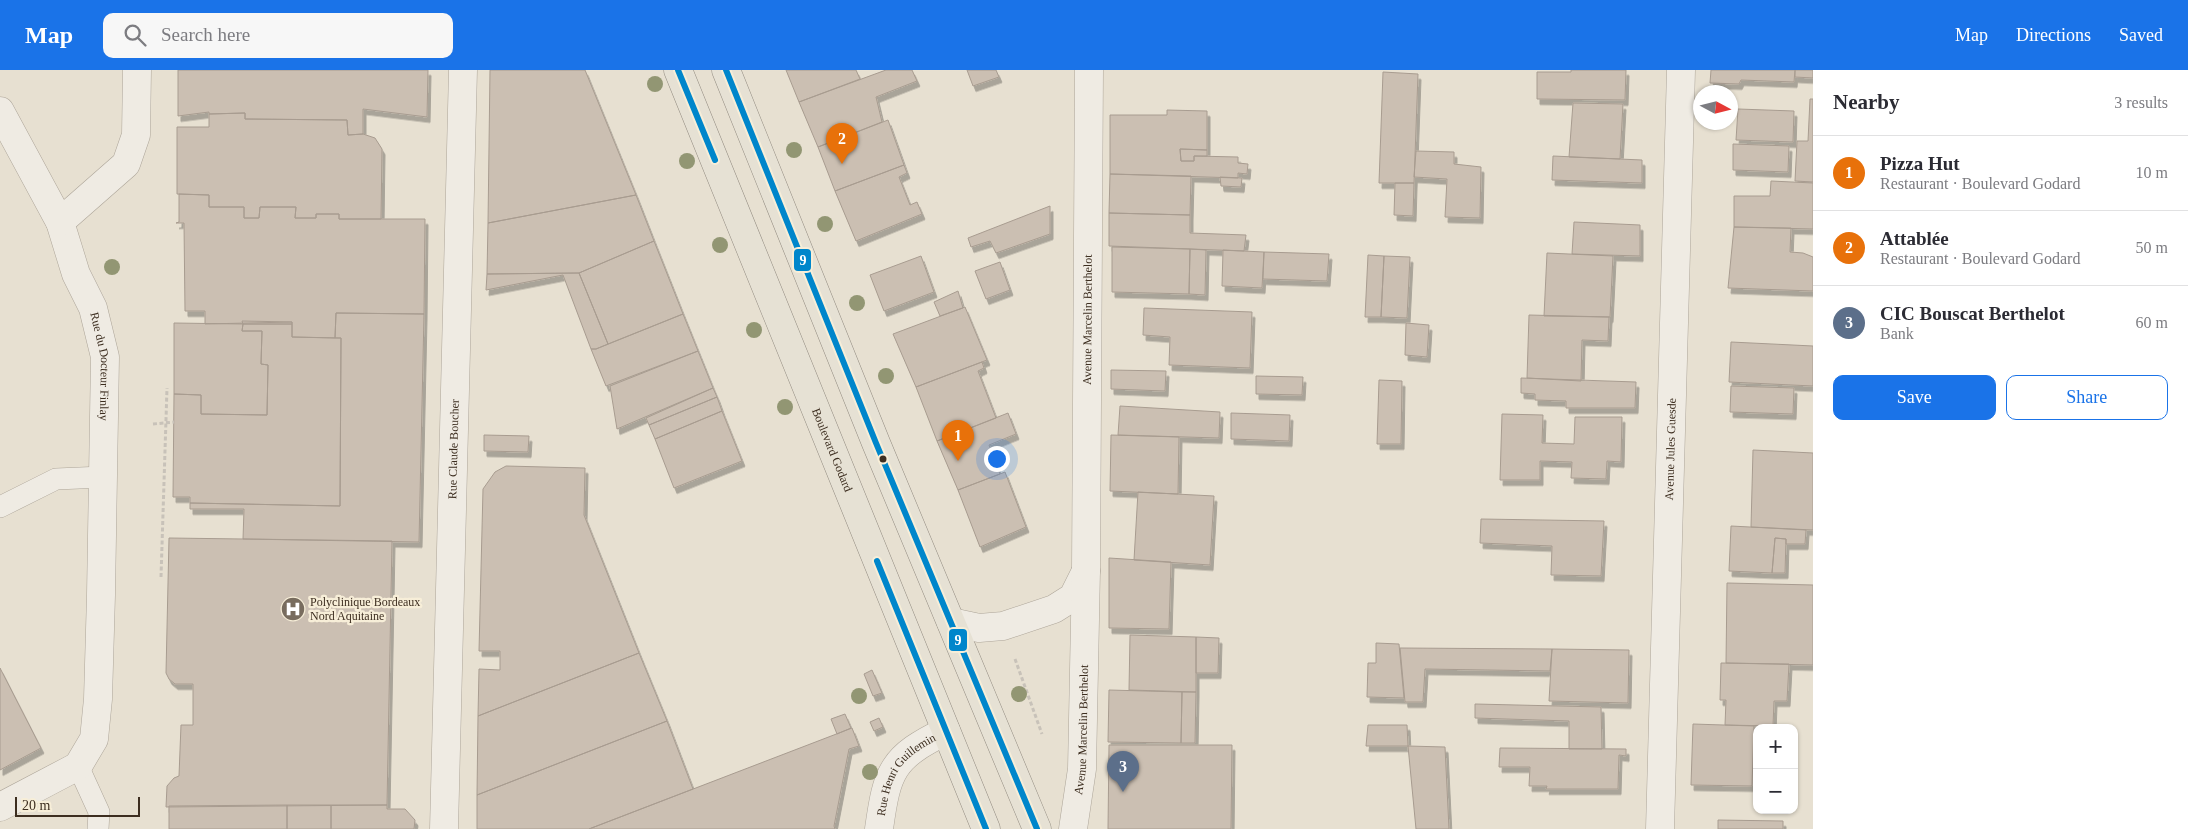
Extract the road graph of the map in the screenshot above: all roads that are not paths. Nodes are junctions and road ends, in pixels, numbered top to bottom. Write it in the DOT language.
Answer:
graph roads {
  1 [pos="137,70"];
  2 [pos="463,70"];
  3 [pos="678,70"];
  4 [pos="726,70"];
  5 [pos="1089,70"];
  6 [pos="1681,70"];
  7 [pos="0,111"];
  8 [pos="60,222"];
  9 [pos="103,477"];
  10 [pos="0,507"];
  11 [pos="1086,570"];
  12 [pos="950,622"];
  13 [pos="946,731"];
  14 [pos="78,766"];
  15 [pos="0,807"];
  16 [pos="98,829"];
  17 [pos="444,829"];
  18 [pos="879,829"];
  19 [pos="986,829"];
  20 [pos="1037,829"];
  21 [pos="1073,829"];
  22 [pos="1660,829"];
  1 -- 8 [label="street"];
  2 -- 17 [label="street, Rue Claude Boucher"];
  3 -- 13 [label="main road, Boulevard Godard"];
  4 -- 12 [label="main road"];
  5 -- 11 [label="street, Avenue Marcelin Berthelot"];
  6 -- 22 [label="street, Avenue Jules Guesde"];
  7 -- 8 [label="street, Rue du Docteur Finlay"];
  8 -- 9 [label="street, Rue du Docteur Finlay"];
  9 -- 10 [label="lane"];
  9 -- 14 [label="street, Rue du Docteur Finlay"];
  11 -- 12 [label="street, Avenue Marcelin Berthelot"];
  11 -- 21 [label="street, Avenue Marcelin Berthelot"];
  12 -- 20 [label="main road"];
  13 -- 18 [label="street, Rue Henri Guillemin"];
  13 -- 19 [label="main road, Boulevard Godard"];
  14 -- 15 [label="street"];
  14 -- 16 [label="lane"];
}
